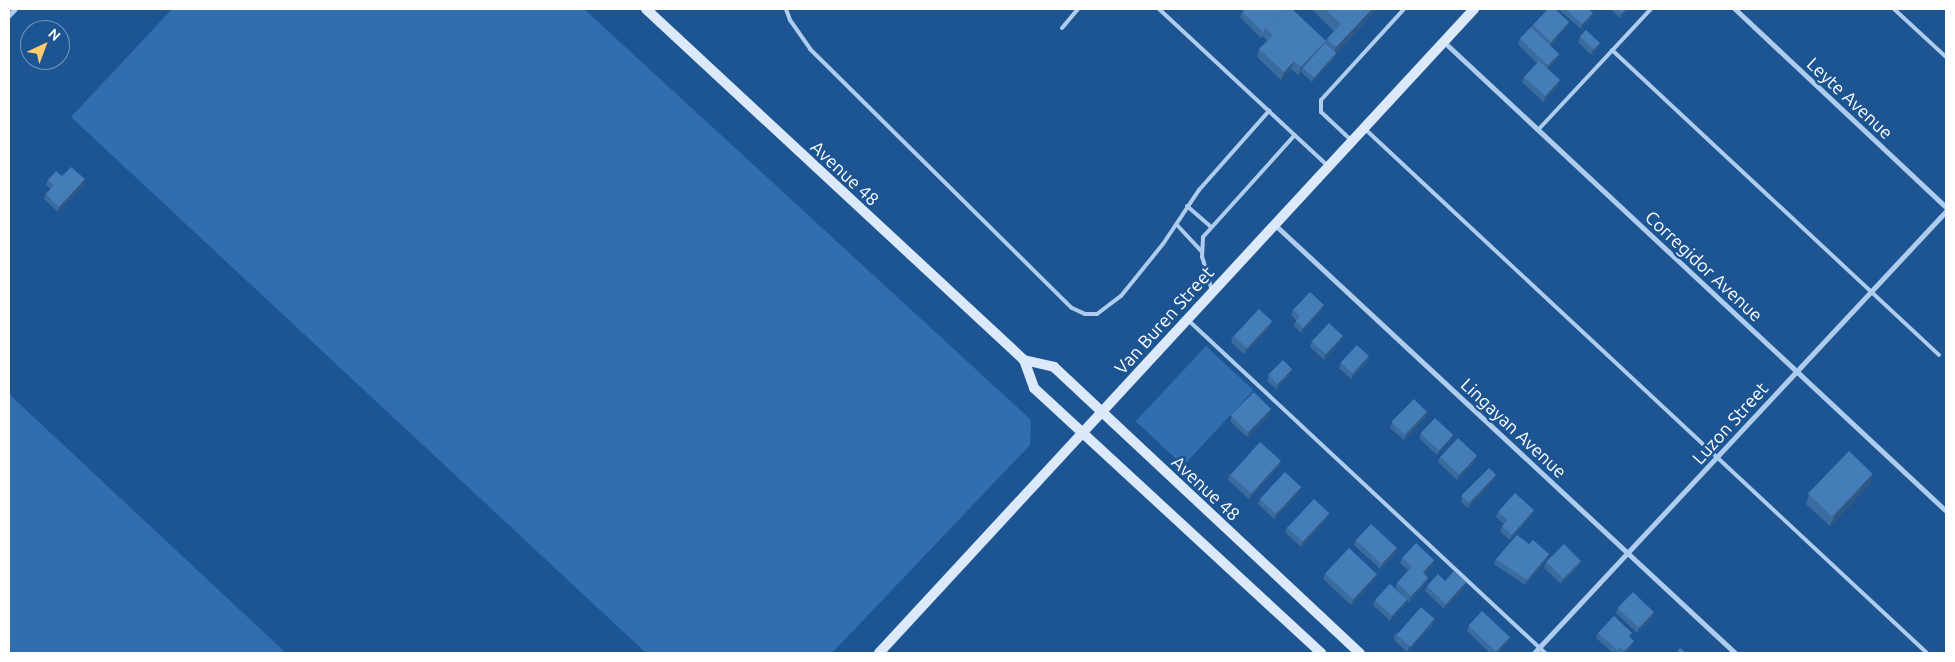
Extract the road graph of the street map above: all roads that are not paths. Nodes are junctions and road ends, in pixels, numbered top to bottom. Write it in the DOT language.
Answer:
graph roads {
  1 [pos="15,9"];
  2 [pos="648,9"];
  3 [pos="786,9"];
  4 [pos="1078,9"];
  5 [pos="1159,9"];
  6 [pos="1404,9"];
  7 [pos="1474,9"];
  8 [pos="1651,9"];
  9 [pos="1735,9"];
  10 [pos="1894,9"];
  11 [pos="9,15"];
  12 [pos="1062,28"];
  13 [pos="1443,42"];
  14 [pos="1612,50"];
  15 [pos="1946,57"];
  16 [pos="1269,110"];
  17 [pos="1364,128"];
  18 [pos="1538,130"];
  19 [pos="1294,135"];
  20 [pos="1352,141"];
  21 [pos="1328,166"];
  22 [pos="1187,206"];
  23 [pos="1946,209"];
  24 [pos="1274,224"];
  25 [pos="1178,225"];
  26 [pos="1211,227"];
  27 [pos="1201,251"];
  28 [pos="1212,290"];
  29 [pos="1870,292"];
  30 [pos="1186,318"];
  31 [pos="1939,356"];
  32 [pos="1024,360"];
  33 [pos="1796,371"];
  34 [pos="1102,413"];
  35 [pos="1084,433"];
  36 [pos="1717,458"];
  37 [pos="1946,511"];
  38 [pos="1629,555"];
  39 [pos="1539,648"];
  40 [pos="880,653"];
  41 [pos="1322,653"];
  42 [pos="1360,653"];
  43 [pos="1534,653"];
  44 [pos="1545,653"];
  45 [pos="1735,653"];
  46 [pos="1927,653"];
  1 -- 11 [label="street"];
  2 -- 32 [label="main road, Avenue 48"];
  3 -- 25 [label="lane"];
  4 -- 12 [label="lane"];
  5 -- 16 [label="lane"];
  6 -- 20 [label="lane"];
  7 -- 13 [label="main road, Van Buren Street"];
  8 -- 14 [label="lane"];
  9 -- 23 [label="street, Leyte Avenue"];
  10 -- 15 [label="lane"];
  13 -- 17 [label="main road, Van Buren Street"];
  13 -- 18 [label="street, Corregidor Avenue"];
  14 -- 18 [label="lane"];
  14 -- 29 [label="lane"];
  16 -- 19 [label="lane"];
  16 -- 22 [label="lane"];
  17 -- 20 [label="main road, Van Buren Street"];
  17 -- 36 [label="lane"];
  18 -- 33 [label="street, Corregidor Avenue"];
  19 -- 21 [label="lane"];
  19 -- 26 [label="lane"];
  20 -- 21 [label="main road, Van Buren Street"];
  21 -- 24 [label="main road, Van Buren Street"];
  22 -- 25 [label="lane"];
  22 -- 26 [label="lane"];
  23 -- 29 [label="street, Luzon Street"];
  24 -- 28 [label="main road, Van Buren Street"];
  24 -- 38 [label="street, Lingayan Avenue"];
  25 -- 27 [label="lane"];
  26 -- 27 [label="lane"];
  27 -- 28 [label="lane"];
  28 -- 30 [label="main road, Van Buren Street"];
  29 -- 31 [label="lane"];
  29 -- 33 [label="street, Luzon Street"];
  30 -- 34 [label="main road, Van Buren Street"];
  30 -- 39 [label="lane"];
  32 -- 34 [label="main road, Avenue 48"];
  32 -- 35 [label="main road, Avenue 48"];
  33 -- 36 [label="street, Luzon Street"];
  33 -- 37 [label="street, Corregidor Avenue"];
  34 -- 35 [label="main road, Van Buren Street"];
  34 -- 42 [label="main road, Avenue 48"];
  35 -- 40 [label="main road, Van Buren Street"];
  35 -- 41 [label="main road, Avenue 48"];
  36 -- 38 [label="street, Luzon Street"];
  36 -- 46 [label="lane"];
  38 -- 39 [label="street, Luzon Street"];
  38 -- 45 [label="street, Lingayan Avenue"];
  39 -- 43 [label="street, Luzon Street"];
  39 -- 44 [label="lane"];
}
